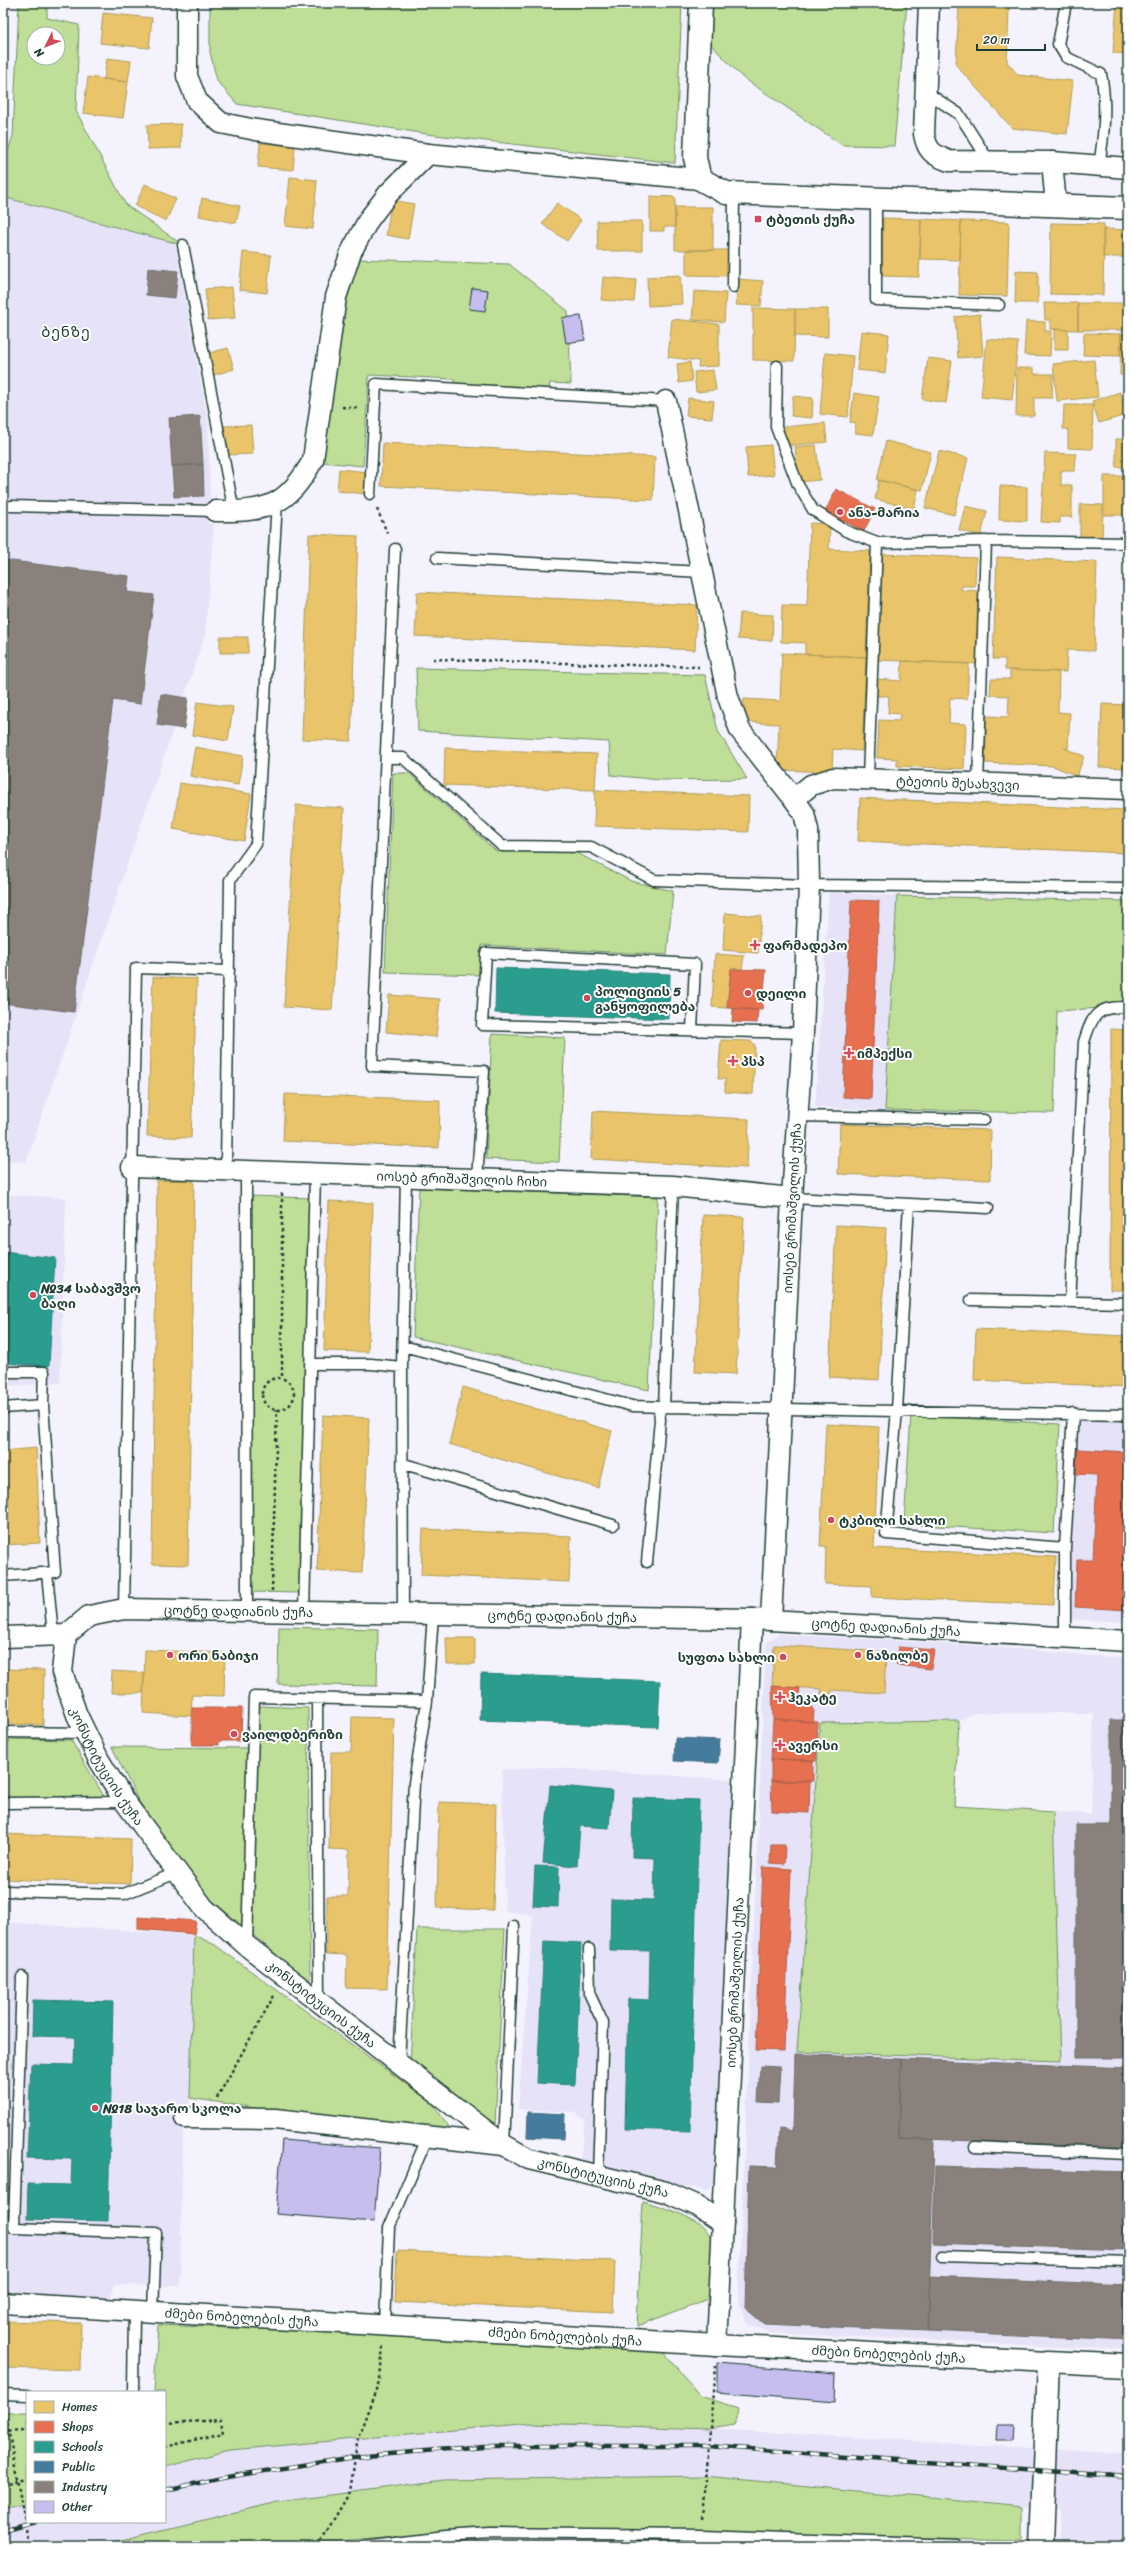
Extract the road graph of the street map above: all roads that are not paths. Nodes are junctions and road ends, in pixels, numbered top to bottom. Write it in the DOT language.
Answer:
graph roads {
  1 [pos="187,3"];
  2 [pos="701,3"];
  3 [pos="929,3"];
  4 [pos="1066,3"];
  5 [pos="926,92"];
  6 [pos="428,154"];
  7 [pos="989,161"];
  8 [pos="1052,162"];
  9 [pos="1099,166"];
  10 [pos="1128,168"];
  11 [pos="700,179"];
  12 [pos="734,193"];
  13 [pos="876,200"];
  14 [pos="1056,205"];
  15 [pos="1128,208"];
  16 [pos="183,245"];
  17 [pos="733,287"];
  18 [pos="999,305"];
  19 [pos="777,366"];
  20 [pos="666,401"];
  21 [pos="370,494"];
  22 [pos="277,502"];
  23 [pos="11,506"];
  24 [pos="224,512"];
  25 [pos="986,541"];
  26 [pos="877,543"];
  27 [pos="1128,543"];
  28 [pos="395,549"];
  29 [pos="438,558"];
  30 [pos="702,572"];
  31 [pos="386,758"];
  32 [pos="868,778"];
  33 [pos="978,784"];
  34 [pos="1128,789"];
  35 [pos="794,799"];
  36 [pos="809,885"];
  37 [pos="1128,888"];
  38 [pos="229,971"];
  39 [pos="1128,1007"];
  40 [pos="692,1030"];
  41 [pos="804,1033"];
  42 [pos="798,1116"];
  43 [pos="984,1120"];
  44 [pos="132,1166"];
  45 [pos="226,1170"];
  46 [pos="246,1171"];
  47 [pos="315,1174"];
  48 [pos="406,1177"];
  49 [pos="477,1180"];
  50 [pos="673,1186"];
  51 [pos="792,1198"];
  52 [pos="909,1204"];
  53 [pos="988,1208"];
  54 [pos="971,1300"];
  55 [pos="1070,1302"];
  56 [pos="1128,1303"];
  57 [pos="402,1346"];
  58 [pos="310,1364"];
  59 [pos="402,1367"];
  60 [pos="3,1372"];
  61 [pos="42,1405"];
  62 [pos="662,1407"];
  63 [pos="782,1407"];
  64 [pos="3,1408"];
  65 [pos="897,1410"];
  66 [pos="1073,1413"];
  67 [pos="1128,1415"];
  68 [pos="404,1464"];
  69 [pos="613,1525"];
  70 [pos="1065,1548"];
  71 [pos="647,1562"];
  72 [pos="46,1573"];
  73 [pos="3,1576"];
  74 [pos="124,1608"];
  75 [pos="247,1610"];
  76 [pos="304,1612"];
  77 [pos="403,1613"];
  78 [pos="433,1614"];
  79 [pos="761,1619"];
  80 [pos="59,1635"];
  81 [pos="3,1637"];
  82 [pos="1064,1637"];
  83 [pos="1128,1641"];
  84 [pos="317,1699"];
  85 [pos="427,1702"];
  86 [pos="3,1732"];
  87 [pos="86,1733"];
  88 [pos="125,1802"];
  89 [pos="3,1803"];
  90 [pos="176,1873"];
  91 [pos="3,1891"];
  92 [pos="514,1926"];
  93 [pos="247,1946"];
  94 [pos="589,1949"];
  95 [pos="22,1977"];
  96 [pos="319,2001"];
  97 [pos="398,2063"];
  98 [pos="185,2118"];
  99 [pos="428,2136"];
  100 [pos="504,2145"];
  101 [pos="975,2146"];
  102 [pos="1128,2154"];
  103 [pos="598,2177"];
  104 [pos="723,2223"];
  105 [pos="942,2256"];
  106 [pos="1128,2262"];
  107 [pos="3,2303"];
  108 [pos="143,2311"];
  109 [pos="385,2326"];
  110 [pos="717,2345"];
  111 [pos="1048,2362"];
  112 [pos="1128,2366"];
  113 [pos="133,2391"];
  114 [pos="3,2394"];
  115 [pos="26,2395"];
  116 [pos="667,2541"];
  117 [pos="955,2544"];
  118 [pos="364,2546"];
  119 [pos="1041,2546"];
  1 -- 6 [label="street"];
  2 -- 11 [label="street"];
  3 -- 5 [label="street"];
  4 -- 9 [label="lane"];
  5 -- 7 [label="lane"];
  5 -- 7 [label="street"];
  6 -- 11 [label="street"];
  6 -- 22 [label="street"];
  7 -- 8 [label="street"];
  8 -- 9 [label="street"];
  8 -- 14 [label="street"];
  9 -- 10 [label="street"];
  11 -- 12 [label="street"];
  12 -- 13 [label="street"];
  12 -- 17 [label="lane"];
  13 -- 14 [label="street"];
  13 -- 18 [label="lane"];
  14 -- 15 [label="street"];
  16 -- 24 [label="lane"];
  19 -- 26 [label="lane"];
  20 -- 21 [label="lane"];
  20 -- 30 [label="street, იოსებ გრიშაშვილის ქუჩა"];
  22 -- 24 [label="street"];
  22 -- 38 [label="lane"];
  23 -- 24 [label="lane"];
  25 -- 26 [label="lane"];
  25 -- 27 [label="lane"];
  25 -- 33 [label="lane"];
  26 -- 32 [label="lane"];
  28 -- 31 [label="lane"];
  29 -- 30 [label="lane"];
  30 -- 35 [label="street, იოსებ გრიშაშვილის ქუჩა"];
  31 -- 36 [label="lane"];
  31 -- 49 [label="lane"];
  32 -- 33 [label="street, ტბეთის შესახვევი"];
  32 -- 35 [label="street, ტბეთის შესახვევი"];
  33 -- 34 [label="street, ტბეთის შესახვევი"];
  35 -- 36 [label="street, იოსებ გრიშაშვილის ქუჩა"];
  36 -- 37 [label="lane"];
  36 -- 41 [label="street, იოსებ გრიშაშვილის ქუჩა"];
  38 -- 44 [label="lane"];
  38 -- 45 [label="lane"];
  39 -- 55 [label="lane"];
  40 -- 40 [label="lane"];
  40 -- 41 [label="lane"];
  41 -- 42 [label="street, იოსებ გრიშაშვილის ქუჩა"];
  42 -- 43 [label="lane"];
  42 -- 51 [label="street, იოსებ გრიშაშვილის ქუჩა"];
  44 -- 45 [label="street, იოსებ გრიშაშვილის ჩიხი"];
  44 -- 74 [label="lane"];
  45 -- 46 [label="street, იოსებ გრიშაშვილის ჩიხი"];
  46 -- 47 [label="street, იოსებ გრიშაშვილის ჩიხი"];
  46 -- 75 [label="lane"];
  47 -- 48 [label="street, იოსებ გრიშაშვილის ჩიხი"];
  47 -- 58 [label="lane"];
  48 -- 49 [label="street, იოსებ გრიშაშვილის ჩიხი"];
  48 -- 57 [label="lane"];
  49 -- 50 [label="street, იოსებ გრიშაშვილის ჩიხი"];
  50 -- 51 [label="street, იოსებ გრიშაშვილის ჩიხი"];
  50 -- 62 [label="lane"];
  51 -- 52 [label="lane"];
  51 -- 63 [label="street, იოსებ გრიშაშვილის ქუჩა"];
  52 -- 53 [label="lane"];
  52 -- 65 [label="lane"];
  54 -- 55 [label="lane"];
  55 -- 56 [label="lane"];
  57 -- 59 [label="lane"];
  57 -- 62 [label="lane"];
  58 -- 59 [label="lane"];
  58 -- 76 [label="lane"];
  59 -- 68 [label="lane"];
  60 -- 61 [label="lane"];
  61 -- 64 [label="lane"];
  61 -- 72 [label="lane"];
  62 -- 63 [label="lane"];
  62 -- 71 [label="lane"];
  63 -- 65 [label="lane"];
  63 -- 79 [label="street, იოსებ გრიშაშვილის ქუჩა"];
  65 -- 66 [label="lane"];
  65 -- 70 [label="lane"];
  66 -- 67 [label="lane"];
  66 -- 70 [label="lane"];
  68 -- 69 [label="lane"];
  68 -- 77 [label="lane"];
  70 -- 82 [label="lane"];
  72 -- 73 [label="lane"];
  72 -- 80 [label="lane"];
  74 -- 75 [label="street, ცოტნე დადიანის ქუჩა"];
  74 -- 80 [label="street, ცოტნე დადიანის ქუჩა"];
  75 -- 76 [label="street, ცოტნე დადიანის ქუჩა"];
  76 -- 77 [label="street, ცოტნე დადიანის ქუჩა"];
  77 -- 78 [label="street, ცოტნე დადიანის ქუჩა"];
  78 -- 79 [label="street, ცოტნე დადიანის ქუჩა"];
  78 -- 85 [label="lane"];
  79 -- 82 [label="street, ცოტნე დადიანის ქუჩა"];
  79 -- 104 [label="street, იოსებ გრიშაშვილის ქუჩა"];
  80 -- 81 [label="street"];
  80 -- 87 [label="street, კონსტიტუციის ქუჩა"];
  82 -- 83 [label="street, ცოტნე დადიანის ქუჩა"];
  84 -- 85 [label="lane"];
  84 -- 93 [label="lane"];
  84 -- 96 [label="lane"];
  85 -- 97 [label="lane"];
  86 -- 87 [label="lane"];
  87 -- 88 [label="street, კონსტიტუციის ქუჩა"];
  88 -- 89 [label="lane"];
  88 -- 90 [label="street, კონსტიტუციის ქუჩა"];
  90 -- 91 [label="lane"];
  90 -- 93 [label="street, კონსტიტუციის ქუჩა"];
  92 -- 100 [label="lane"];
  93 -- 96 [label="street, კონსტიტუციის ქუჩა"];
  94 -- 103 [label="lane"];
  95 -- 108 [label="lane"];
  96 -- 97 [label="street, კონსტიტუციის ქუჩა"];
  97 -- 100 [label="street, კონსტიტუციის ქუჩა"];
  98 -- 99 [label="street"];
  99 -- 100 [label="street"];
  99 -- 109 [label="lane"];
  100 -- 103 [label="street, კონსტიტუციის ქუჩა"];
  101 -- 102 [label="lane"];
  103 -- 104 [label="street, კონსტიტუციის ქუჩა"];
  104 -- 110 [label="street, იოსებ გრიშაშვილის ქუჩა"];
  105 -- 106 [label="lane"];
  107 -- 108 [label="street, ძმები ნობელების ქუჩა"];
  108 -- 109 [label="street, ძმები ნობელების ქუჩა"];
  108 -- 113 [label="lane"];
  109 -- 110 [label="street, ძმები ნობელების ქუჩა"];
  110 -- 111 [label="street, ძმები ნობელების ქუჩა"];
  111 -- 112 [label="street, ძმები ნობელების ქუჩა"];
  111 -- 119 [label="street"];
  114 -- 115 [label="lane"];
  116 -- 117 [label="lane"];
  116 -- 118 [label="lane"];
}
